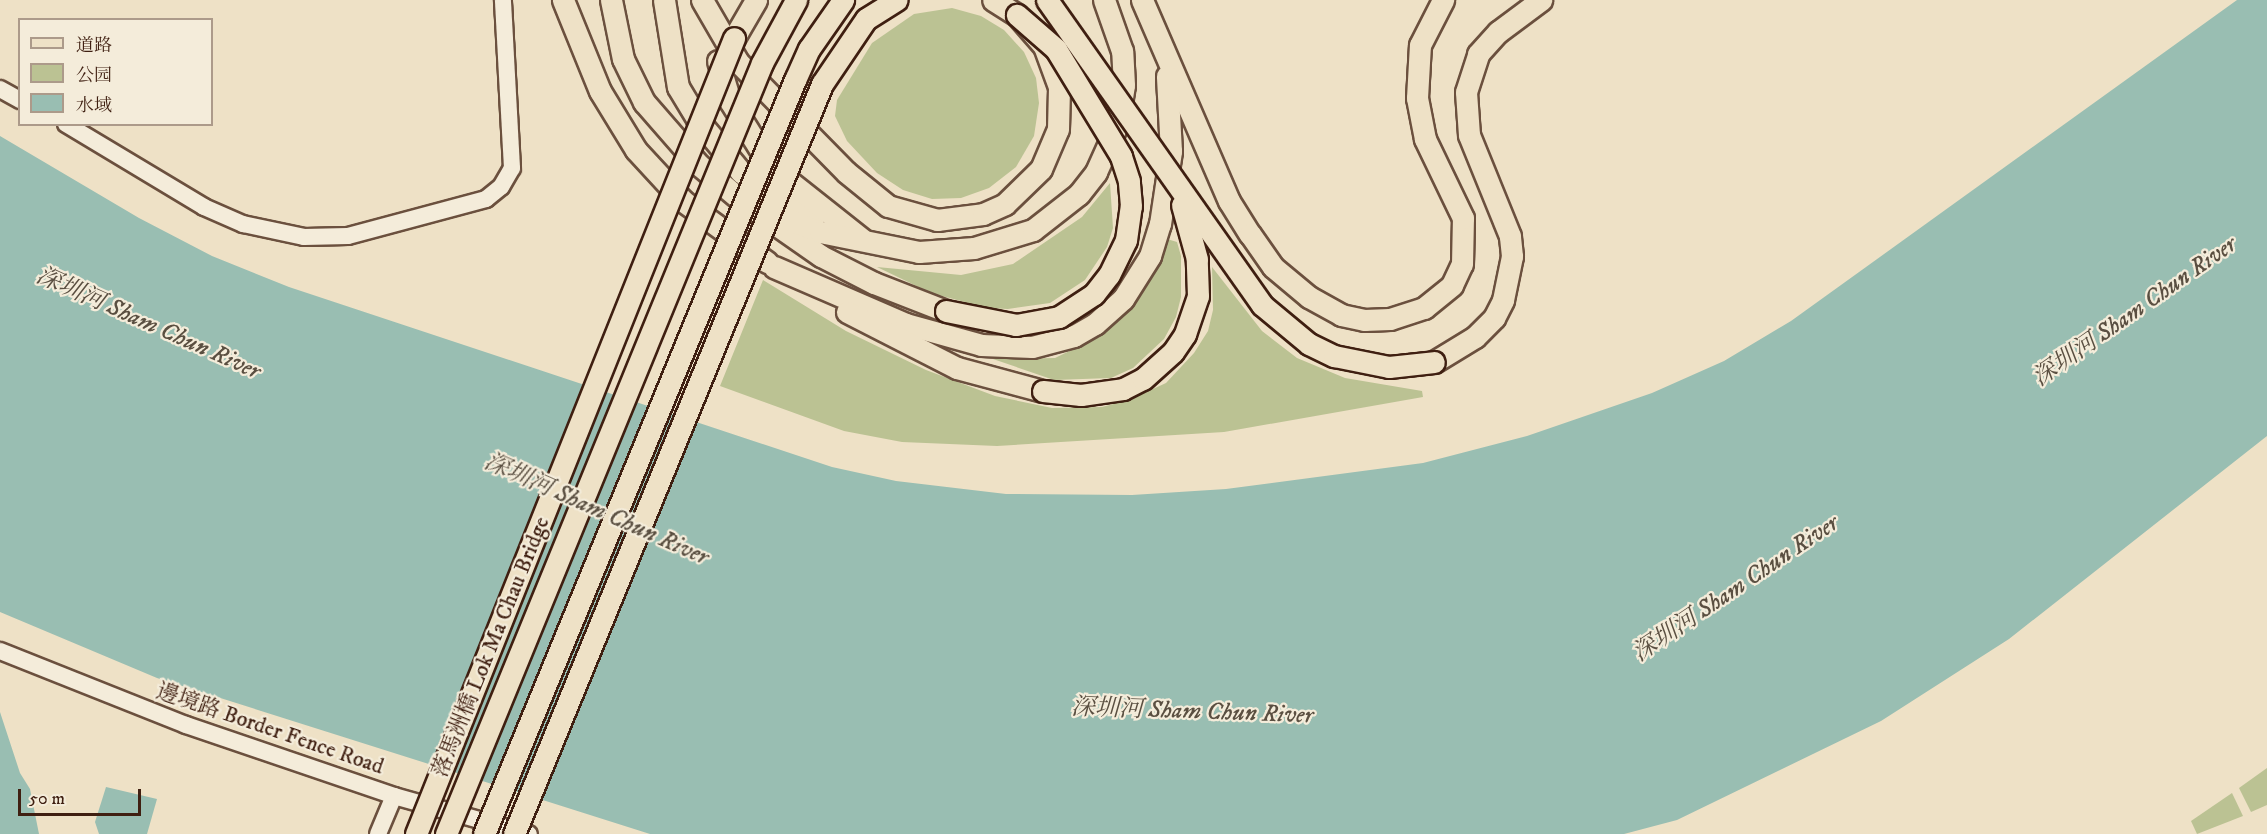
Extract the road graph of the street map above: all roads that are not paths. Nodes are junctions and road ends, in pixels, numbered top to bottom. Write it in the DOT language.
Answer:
graph roads {
  1 [pos="503,0"];
  2 [pos="563,0"];
  3 [pos="611,0"];
  4 [pos="664,0"];
  5 [pos="701,0"];
  6 [pos="750,0"];
  7 [pos="756,0"];
  8 [pos="796,0"];
  9 [pos="843,0"];
  10 [pos="896,0"];
  11 [pos="993,0"];
  12 [pos="1047,0"];
  13 [pos="1104,0"];
  14 [pos="1140,0"];
  15 [pos="1443,0"];
  16 [pos="1541,0"];
  17 [pos="1017,15"];
  18 [pos="734,38"];
  19 [pos="0,89"];
  20 [pos="18,99"];
  21 [pos="70,126"];
  22 [pos="1165,166"];
  23 [pos="742,201"];
  24 [pos="868,243"];
  25 [pos="774,267"];
  26 [pos="0,651"];
  27 [pos="394,796"];
  28 [pos="378,834"];
  29 [pos="416,834"];
  30 [pos="446,834"];
  31 [pos="484,834"];
  32 [pos="514,834"];
  33 [pos="529,834"];
  1 -- 21 [label="street"];
  2 -- 25 [label="main road"];
  3 -- 23 [label="main road"];
  4 -- 24 [label="main road"];
  5 -- 17 [label="main road, bridge"];
  5 -- 24 [label="main road"];
  6 -- 18 [label="main road"];
  7 -- 18 [label="main road"];
  8 -- 30 [label="main road, 落馬洲橋 Lok Ma Chau Bridge, bridge"];
  9 -- 31 [label="main road, bridge"];
  10 -- 32 [label="main road, bridge"];
  11 -- 17 [label="main road"];
  12 -- 22 [label="main road, bridge"];
  13 -- 24 [label="main road"];
  14 -- 15 [label="main road"];
  14 -- 25 [label="main road"];
  16 -- 22 [label="main road, bridge"];
  17 -- 23 [label="main road, bridge"];
  18 -- 29 [label="main road, 落馬洲橋 Lok Ma Chau Bridge, bridge"];
  19 -- 20 [label="street"];
  22 -- 25 [label="main road, bridge"];
  23 -- 24 [label="main road"];
  26 -- 27 [label="street, 邊境路 Border Fence Road"];
  27 -- 28 [label="street"];
  27 -- 33 [label="street, 邊境路 Border Fence Road"];
}
